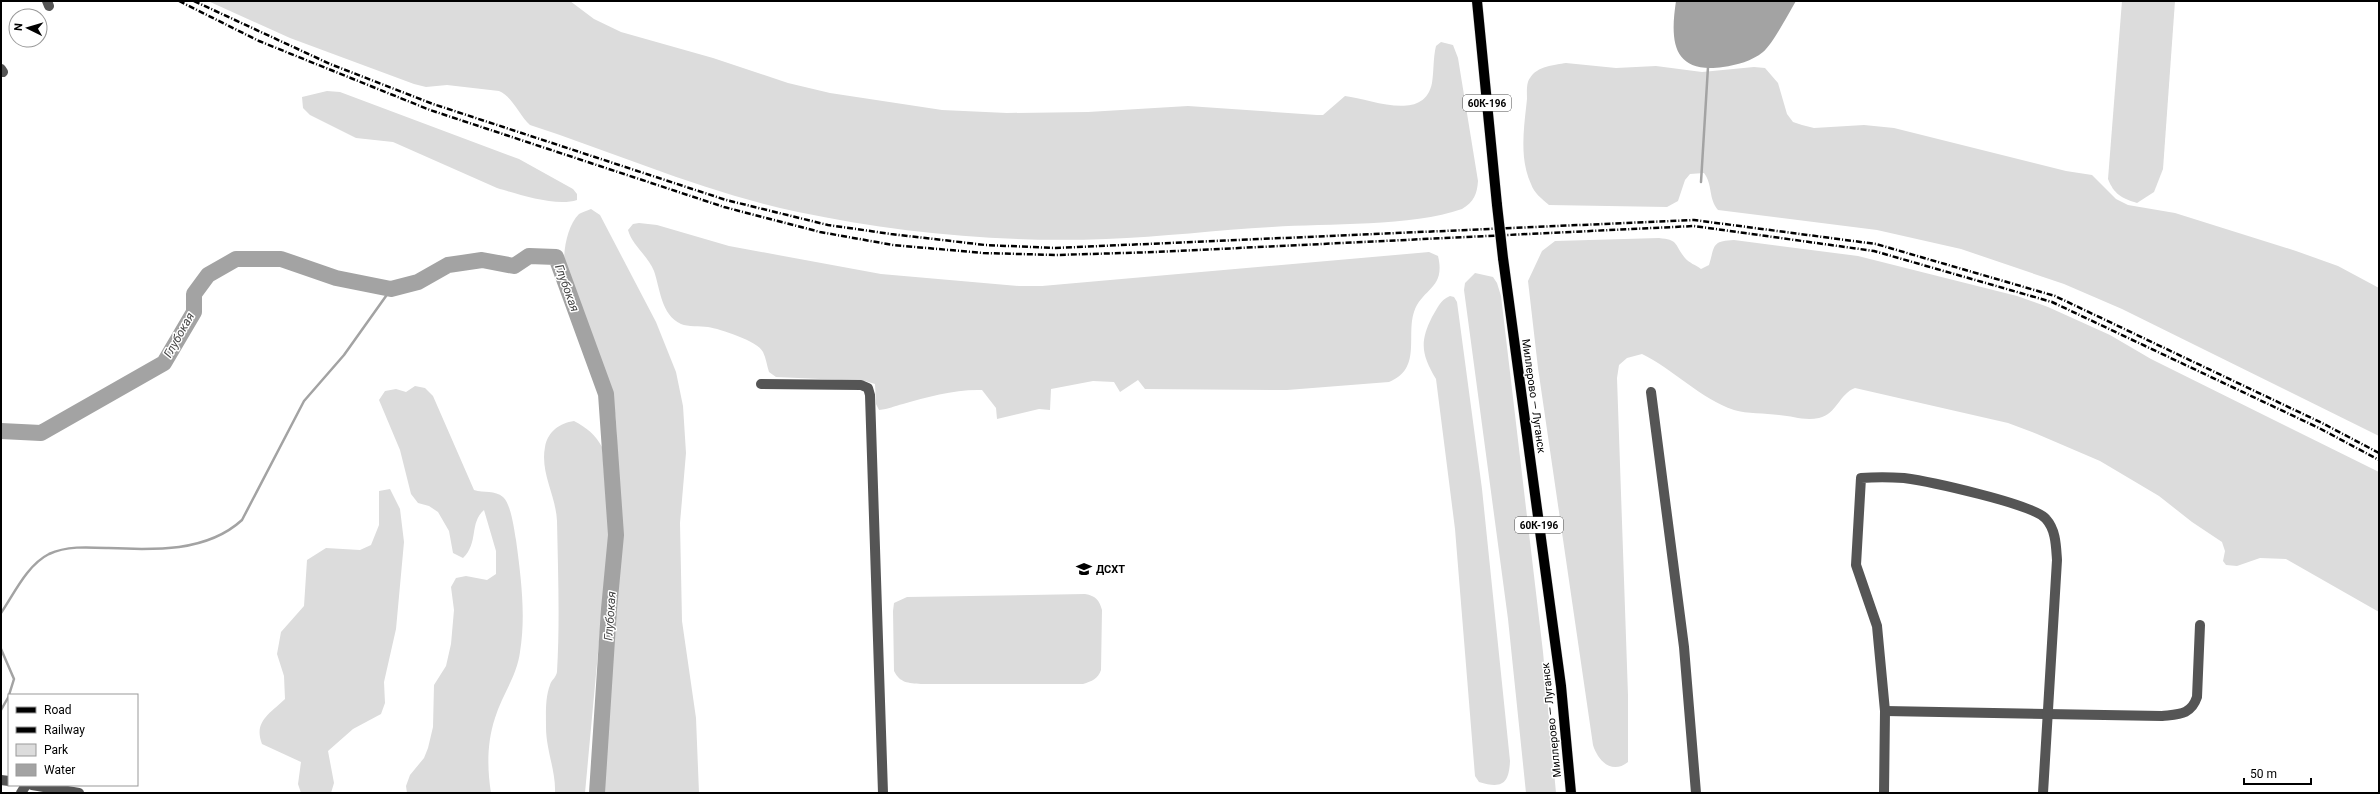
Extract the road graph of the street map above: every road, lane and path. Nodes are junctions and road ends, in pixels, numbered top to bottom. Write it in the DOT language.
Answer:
graph roads {
  1 [pos="1477,1"];
  2 [pos="761,384"];
  3 [pos="1651,392"];
  4 [pos="2200,625"];
  5 [pos="1885,711"];
  6 [pos="2048,715"];
  7 [pos="38,786"];
  8 [pos="76,793"];
  9 [pos="883,793"];
  10 [pos="1571,793"];
  11 [pos="1696,793"];
  12 [pos="1884,793"];
  13 [pos="2043,793"];
  1 -- 10 [label="main road, Миллерово — Луганск / 60К-196, bridge"];
  2 -- 9 [label="street"];
  3 -- 11 [label="street"];
  4 -- 6 [label="street"];
  5 -- 6 [label="street"];
  5 -- 6 [label="street"];
  5 -- 12 [label="street"];
  6 -- 13 [label="street"];
  7 -- 8 [label="street"];
}
